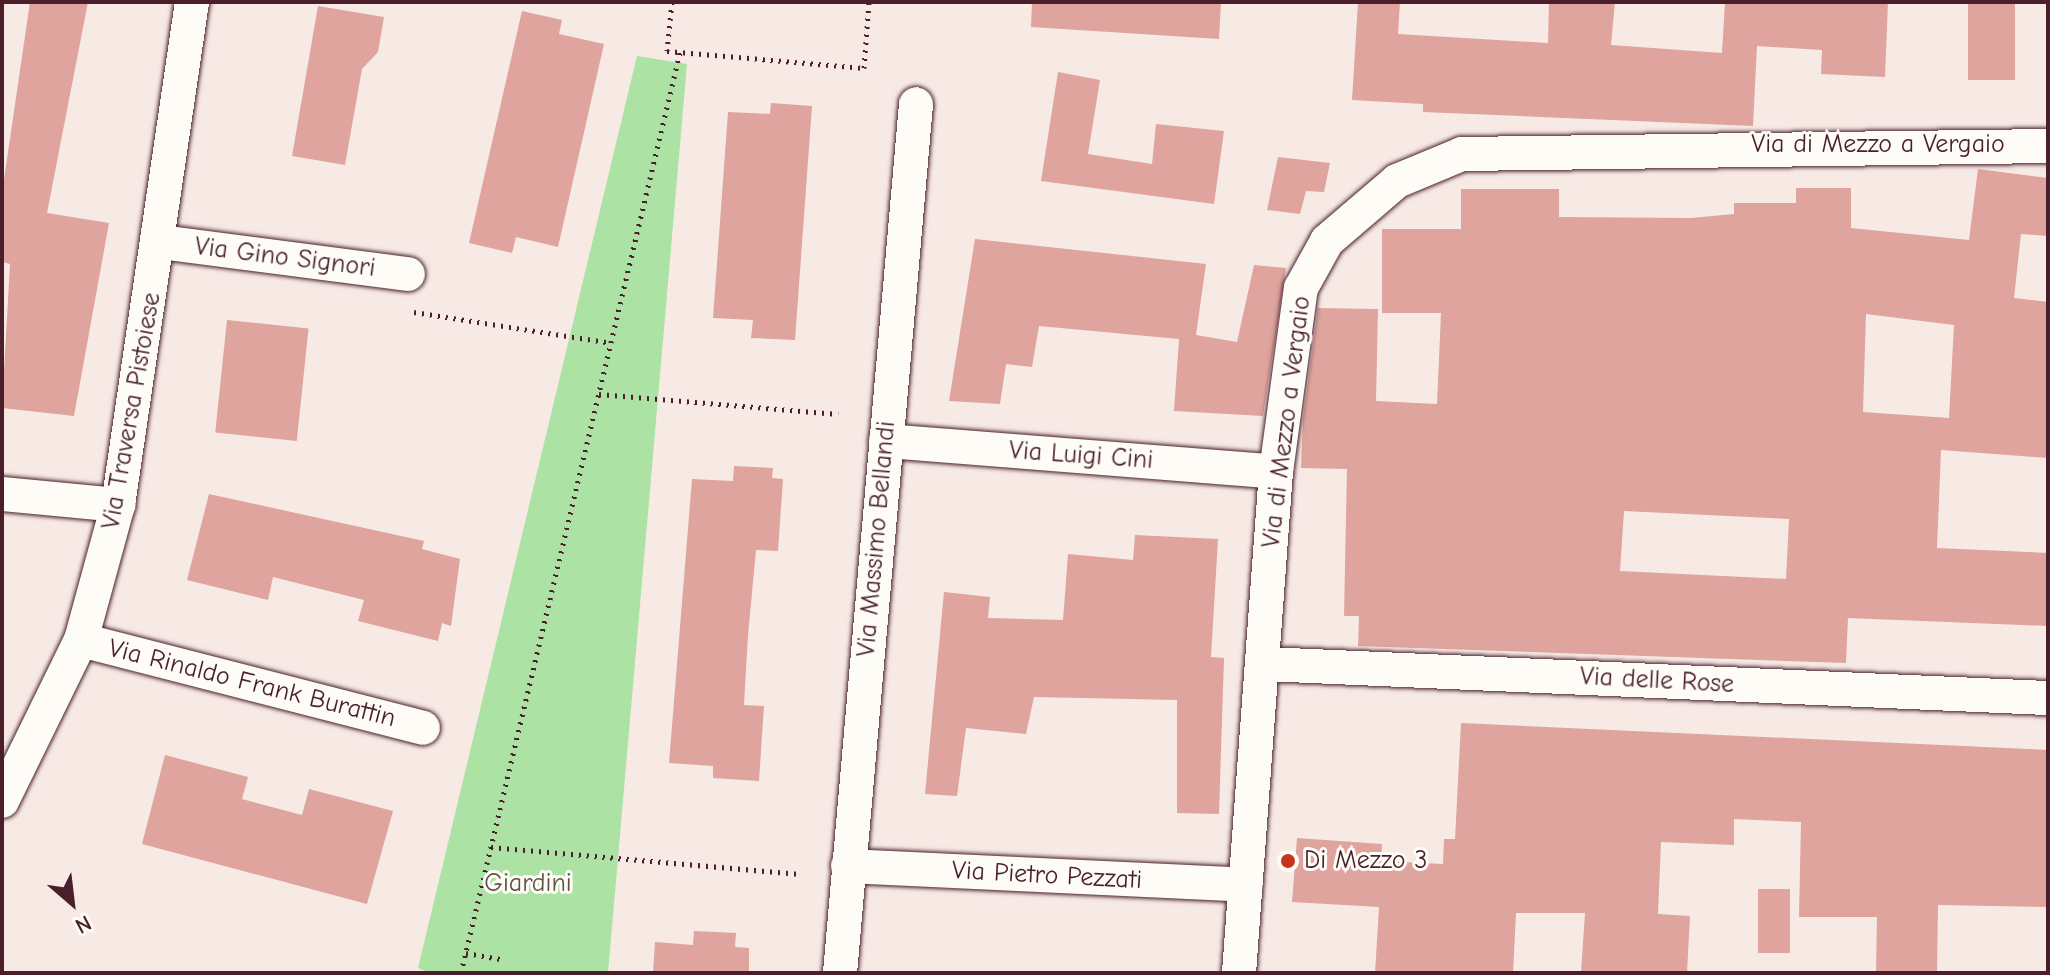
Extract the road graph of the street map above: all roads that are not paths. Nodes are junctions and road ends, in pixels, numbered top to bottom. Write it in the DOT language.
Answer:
graph roads {
  1 [pos="192,2"];
  2 [pos="916,104"];
  3 [pos="2048,146"];
  4 [pos="161,242"];
  5 [pos="408,274"];
  6 [pos="886,441"];
  7 [pos="1276,472"];
  8 [pos="2,494"];
  9 [pos="118,505"];
  10 [pos="81,640"];
  11 [pos="1265,664"];
  12 [pos="2048,698"];
  13 [pos="423,728"];
  14 [pos="2,801"];
  15 [pos="848,866"];
  16 [pos="1246,885"];
  17 [pos="840,973"];
  18 [pos="1239,973"];
  1 -- 4 [label="street, Via Traversa Pistoiese"];
  2 -- 6 [label="street, Via Massimo Bellandi"];
  3 -- 7 [label="street, Via di Mezzo a Vergaio"];
  4 -- 5 [label="street, Via Gino Signori"];
  4 -- 9 [label="street, Via Traversa Pistoiese"];
  6 -- 7 [label="street, Via Luigi Cini"];
  6 -- 15 [label="street, Via Massimo Bellandi"];
  7 -- 11 [label="street, Via di Mezzo a Vergaio"];
  8 -- 9 [label="street"];
  9 -- 10 [label="street, Via Traversa Pistoiese"];
  10 -- 13 [label="street, Via Rinaldo Frank Burattin"];
  10 -- 14 [label="street, Via Traversa Pistoiese"];
  11 -- 12 [label="street, Via delle Rose"];
  11 -- 16 [label="street, Via di Mezzo a Vergaio"];
  15 -- 16 [label="street, Via Pietro Pezzati"];
  15 -- 17 [label="street, Via Massimo Bellandi"];
  16 -- 18 [label="street, Via di Mezzo a Vergaio"];
}
